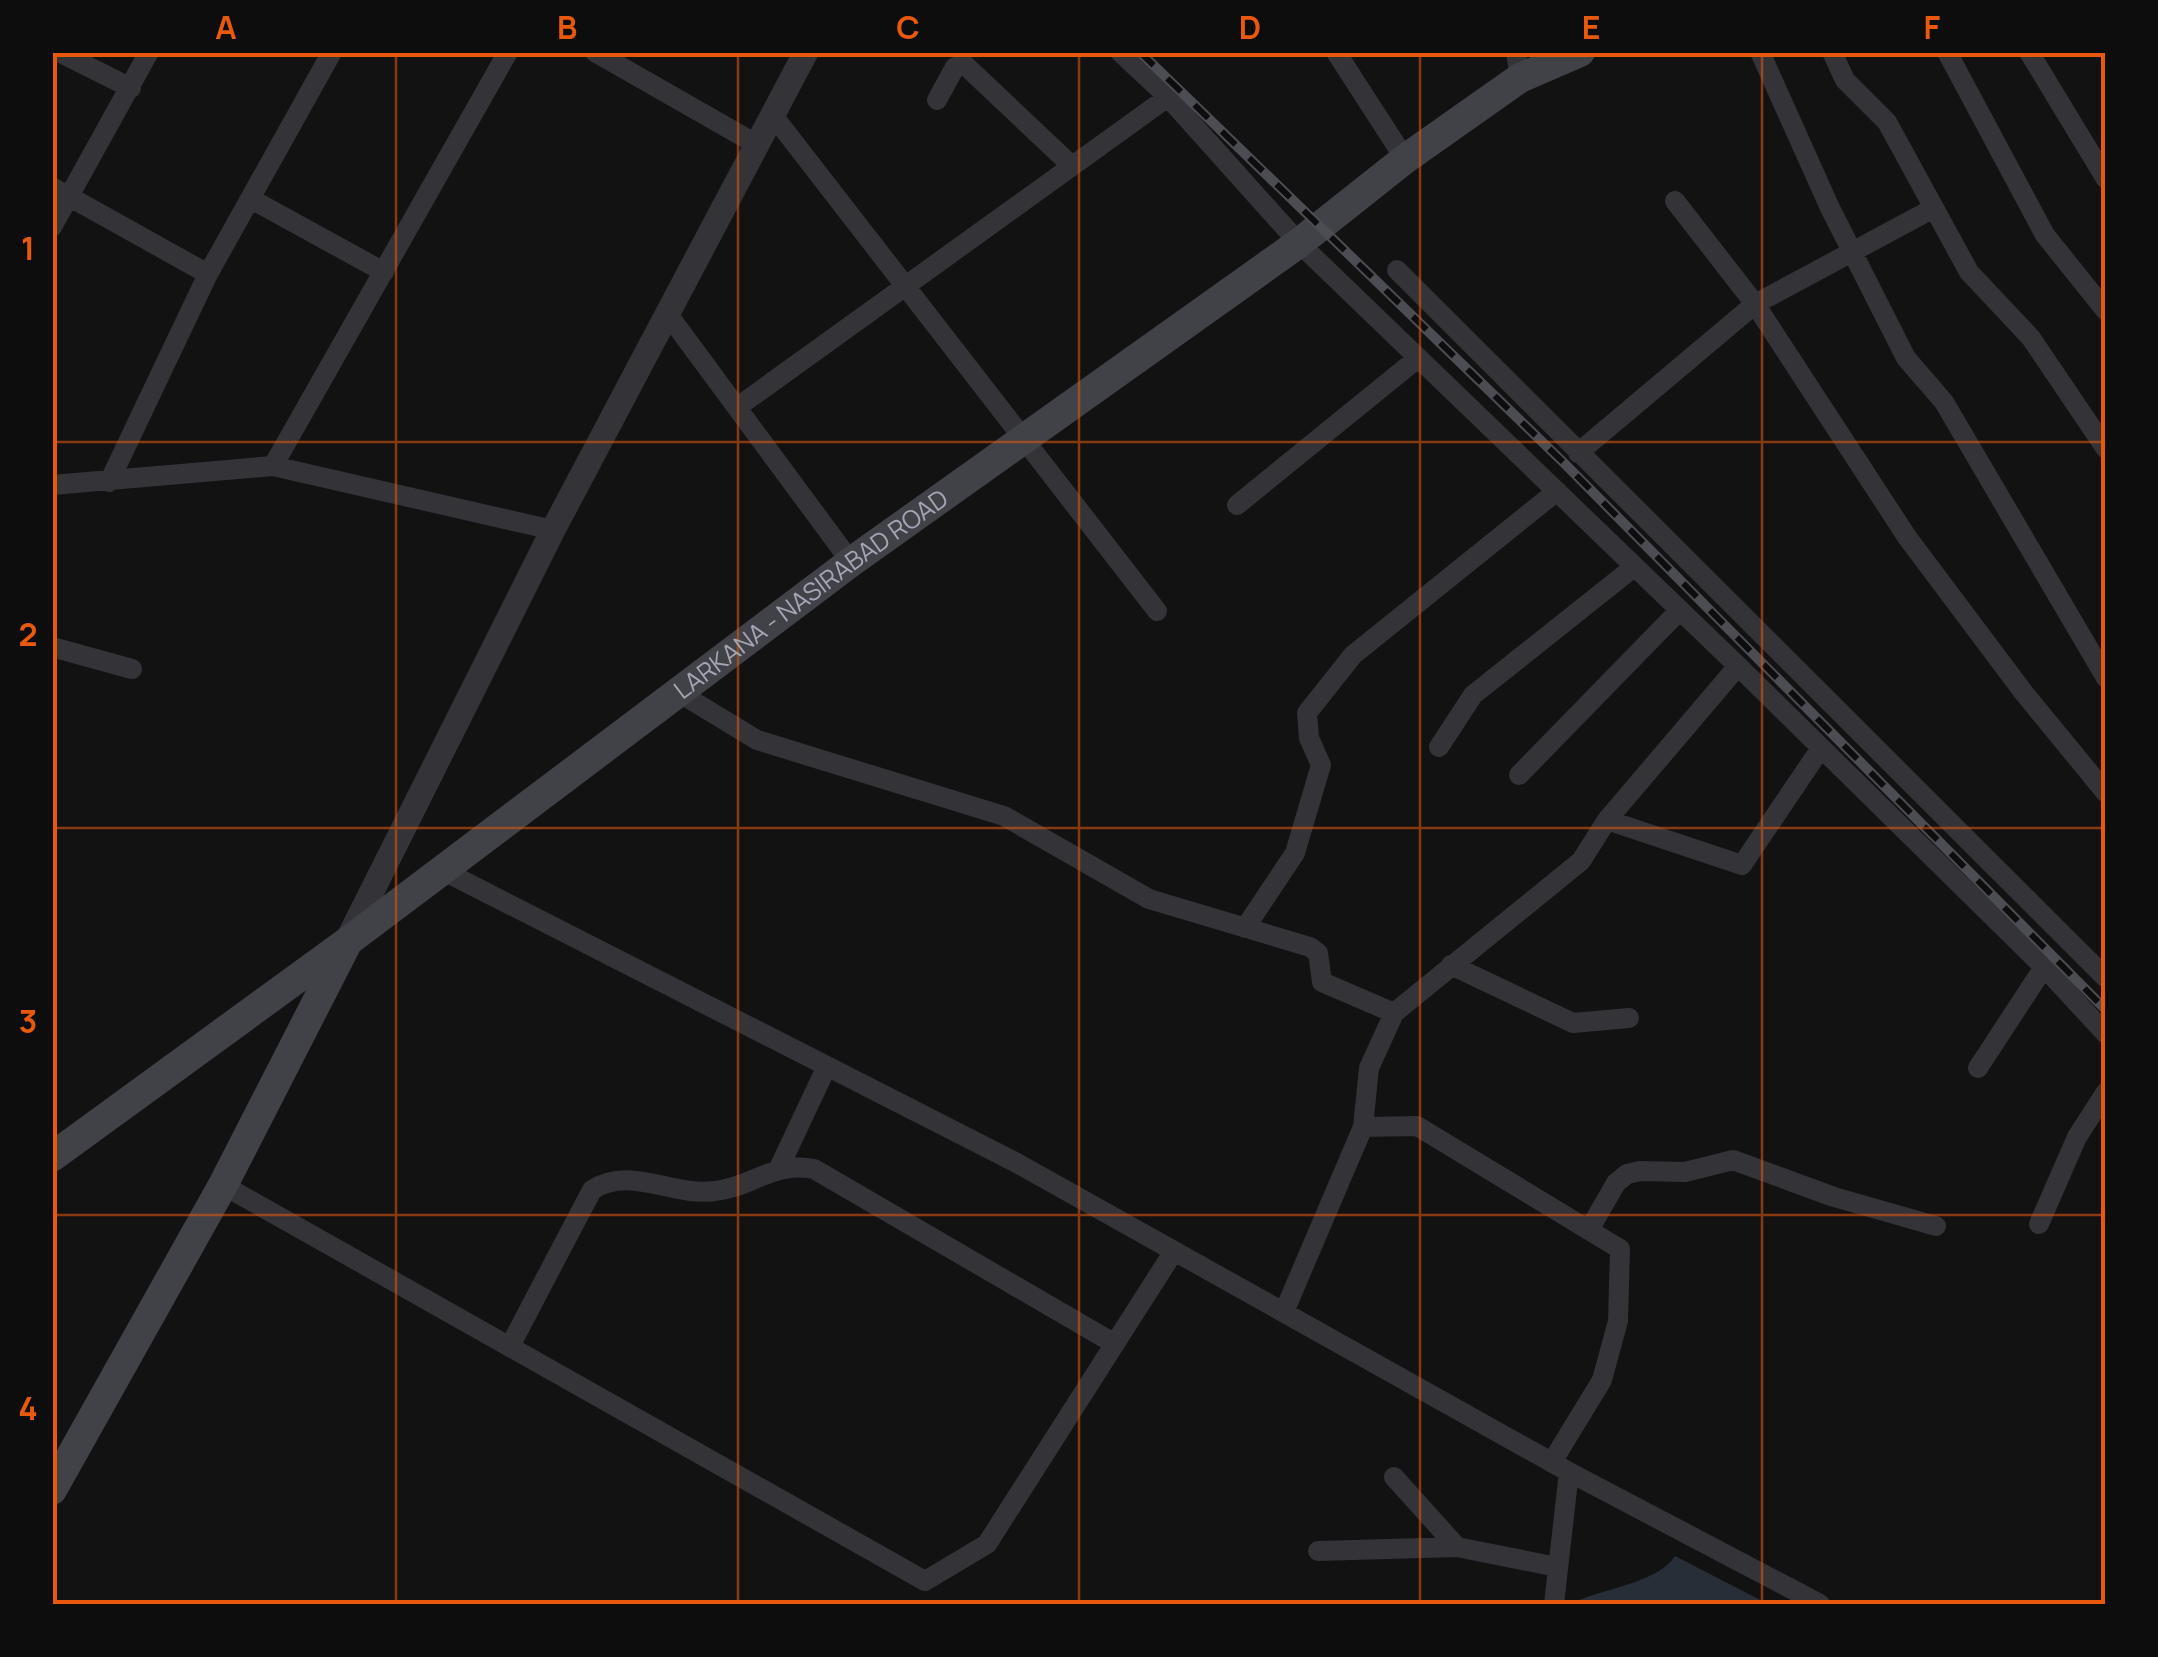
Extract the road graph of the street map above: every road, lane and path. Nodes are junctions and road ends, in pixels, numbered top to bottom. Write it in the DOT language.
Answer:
graph roads {
  1 [pos="58,52"];
  2 [pos="150,52"];
  3 [pos="332,52"];
  4 [pos="508,52"];
  5 [pos="595,52"];
  6 [pos="806,52"];
  7 [pos="1120,52"];
  8 [pos="1336,52"];
  9 [pos="1580,52"];
  10 [pos="1760,52"];
  11 [pos="1832,52"];
  12 [pos="1947,52"];
  13 [pos="2030,52"];
  14 [pos="1518,65"];
  15 [pos="131,88"];
  16 [pos="1168,97"];
  17 [pos="937,100"];
  18 [pos="772,114"];
  19 [pos="756,144"];
  20 [pos="1406,159"];
  21 [pos="1072,166"];
  22 [pos="2106,180"];
  23 [pos="60,192"];
  24 [pos="251,199"];
  25 [pos="1675,201"];
  26 [pos="1934,208"];
  27 [pos="52,227"];
  28 [pos="1299,242"];
  29 [pos="1852,252"];
  30 [pos="1397,270"];
  31 [pos="384,272"];
  32 [pos="208,274"];
  33 [pos="906,286"];
  34 [pos="1755,304"];
  35 [pos="2106,311"];
  36 [pos="667,313"];
  37 [pos="1418,358"];
  38 [pos="739,406"];
  39 [pos="1024,439"];
  40 [pos="2106,450"];
  41 [pos="1578,453"];
  42 [pos="273,466"];
  43 [pos="108,482"];
  44 [pos="52,486"];
  45 [pos="1557,491"];
  46 [pos="1237,505"];
  47 [pos="553,530"];
  48 [pos="851,562"];
  49 [pos="1634,567"];
  50 [pos="1158,611"];
  51 [pos="1678,612"];
  52 [pos="52,647"];
  53 [pos="1738,666"];
  54 [pos="132,669"];
  55 [pos="2106,678"];
  56 [pos="678,692"];
  57 [pos="1439,748"];
  58 [pos="1821,748"];
  59 [pos="1519,775"];
  60 [pos="2106,793"];
  61 [pos="1607,820"];
  62 [pos="442,870"];
  63 [pos="1245,928"];
  64 [pos="347,942"];
  65 [pos="1451,966"];
  66 [pos="2044,967"];
  67 [pos="2105,975"];
  68 [pos="1394,1013"];
  69 [pos="1629,1018"];
  70 [pos="2106,1034"];
  71 [pos="827,1066"];
  72 [pos="1978,1068"];
  73 [pos="2106,1092"];
  74 [pos="1363,1128"];
  75 [pos="52,1157"];
  76 [pos="779,1168"];
  77 [pos="223,1185"];
  78 [pos="2039,1224"];
  79 [pos="1936,1226"];
  80 [pos="1589,1230"];
  81 [pos="1174,1251"];
  82 [pos="1284,1312"];
  83 [pos="1115,1344"];
  84 [pos="510,1346"];
  85 [pos="1560,1467"];
  86 [pos="1394,1476"];
  87 [pos="52,1490"];
  88 [pos="1456,1547"];
  89 [pos="1318,1551"];
  90 [pos="1557,1568"];
  91 [pos="1554,1604"];
  92 [pos="1820,1604"];
  1 -- 15 [label="street"];
  2 -- 15 [label="street"];
  3 -- 24 [label="street"];
  4 -- 31 [label="street"];
  5 -- 19 [label="street"];
  6 -- 18 [label="street"];
  7 -- 16 [label="street"];
  8 -- 20 [label="street"];
  9 -- 14 [label="main road, LARKANA - NASIRABAD ROAD"];
  10 -- 29 [label="street"];
  11 -- 26 [label="street"];
  12 -- 35 [label="street"];
  13 -- 22 [label="street"];
  14 -- 20 [label="main road, LARKANA - NASIRABAD ROAD"];
  15 -- 23 [label="street"];
  16 -- 21 [label="street"];
  16 -- 28 [label="street"];
  17 -- 21 [label="street"];
  18 -- 19 [label="street"];
  18 -- 33 [label="street"];
  19 -- 36 [label="street"];
  20 -- 28 [label="main road, LARKANA - NASIRABAD ROAD"];
  21 -- 33 [label="street"];
  23 -- 27 [label="street"];
  23 -- 32 [label="street"];
  24 -- 31 [label="street"];
  24 -- 32 [label="street"];
  25 -- 34 [label="street"];
  26 -- 29 [label="street"];
  26 -- 40 [label="street"];
  28 -- 37 [label="street"];
  28 -- 39 [label="main road, LARKANA - NASIRABAD ROAD"];
  29 -- 34 [label="street"];
  29 -- 55 [label="street"];
  30 -- 41 [label="street"];
  31 -- 42 [label="street"];
  32 -- 43 [label="street"];
  33 -- 38 [label="street"];
  33 -- 39 [label="street"];
  34 -- 41 [label="street"];
  34 -- 60 [label="street"];
  36 -- 38 [label="street"];
  36 -- 47 [label="street"];
  37 -- 45 [label="street"];
  37 -- 46 [label="street"];
  38 -- 48 [label="street"];
  39 -- 48 [label="main road, LARKANA - NASIRABAD ROAD"];
  39 -- 50 [label="street"];
  41 -- 67 [label="street"];
  42 -- 43 [label="street"];
  42 -- 47 [label="street"];
  43 -- 44 [label="street"];
  45 -- 49 [label="street"];
  45 -- 63 [label="street"];
  47 -- 64 [label="street"];
  48 -- 56 [label="main road, LARKANA - NASIRABAD ROAD"];
  49 -- 51 [label="street"];
  49 -- 57 [label="street"];
  51 -- 53 [label="street"];
  51 -- 59 [label="street"];
  52 -- 54 [label="street"];
  53 -- 58 [label="street"];
  53 -- 61 [label="street"];
  56 -- 62 [label="main road, LARKANA - NASIRABAD ROAD"];
  56 -- 63 [label="street"];
  58 -- 61 [label="street"];
  58 -- 66 [label="street"];
  61 -- 65 [label="street"];
  62 -- 64 [label="main road, LARKANA - NASIRABAD ROAD"];
  62 -- 71 [label="street"];
  63 -- 68 [label="street"];
  64 -- 75 [label="main road, LARKANA - NASIRABAD ROAD"];
  64 -- 77 [label="main road"];
  65 -- 68 [label="street"];
  65 -- 69 [label="street"];
  66 -- 70 [label="street"];
  66 -- 72 [label="street"];
  68 -- 74 [label="street"];
  71 -- 76 [label="street"];
  71 -- 81 [label="street"];
  73 -- 78 [label="street"];
  74 -- 80 [label="street"];
  74 -- 82 [label="street"];
  76 -- 83 [label="street"];
  76 -- 84 [label="street"];
  77 -- 84 [label="street"];
  77 -- 87 [label="main road"];
  79 -- 80 [label="street"];
  80 -- 85 [label="street"];
  81 -- 82 [label="street"];
  81 -- 83 [label="street"];
  82 -- 85 [label="street"];
  83 -- 84 [label="street"];
  85 -- 90 [label="street"];
  85 -- 92 [label="street"];
  86 -- 88 [label="street"];
  88 -- 89 [label="street"];
  88 -- 90 [label="street"];
  90 -- 91 [label="street"];
}
